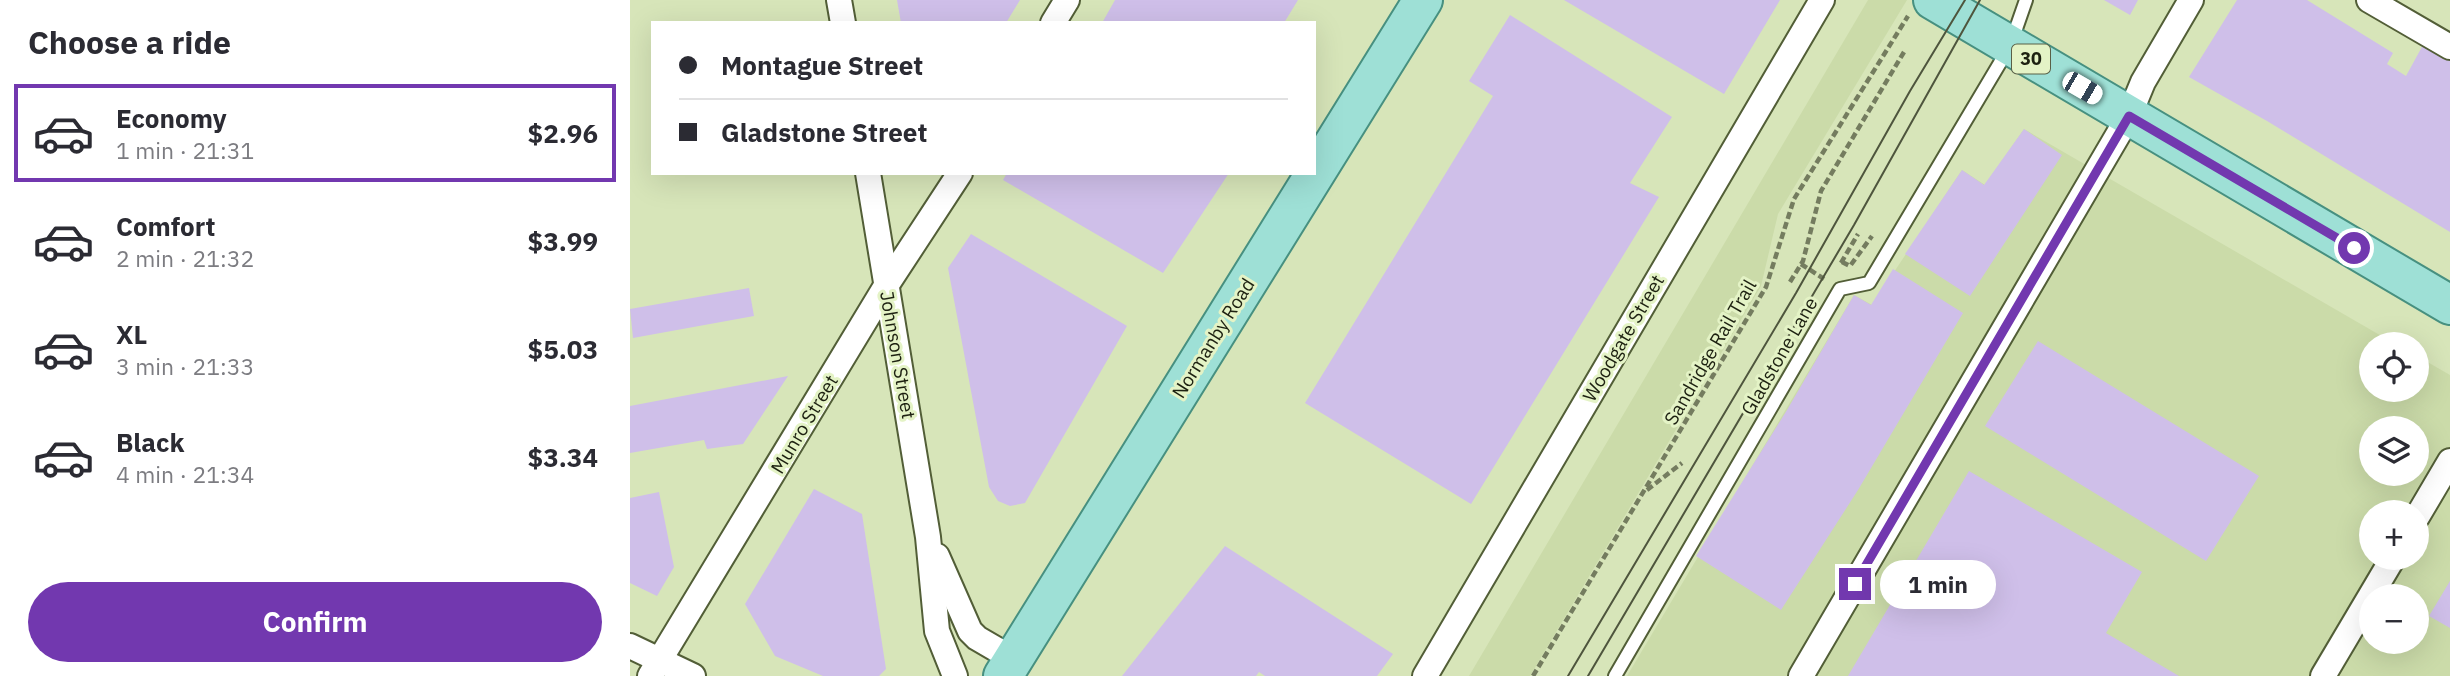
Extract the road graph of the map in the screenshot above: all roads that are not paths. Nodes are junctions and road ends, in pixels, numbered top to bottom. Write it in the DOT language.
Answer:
graph roads {
  1 [pos="839,0"];
  2 [pos="1067,0"];
  3 [pos="1423,0"];
  4 [pos="1822,0"];
  5 [pos="2026,0"];
  6 [pos="2190,0"];
  7 [pos="2369,0"];
  8 [pos="1922,5"];
  9 [pos="843,21"];
  10 [pos="1054,21"];
  11 [pos="2010,47"];
  12 [pos="2450,47"];
  13 [pos="2129,116"];
  14 [pos="1316,172"];
  15 [pos="868,175"];
  16 [pos="959,175"];
  17 [pos="1314,175"];
  18 [pos="886,286"];
  19 [pos="2450,305"];
  20 [pos="2450,461"];
  21 [pos="2427,500"];
  22 [pos="928,537"];
  23 [pos="2386,570"];
  24 [pos="630,646"];
  25 [pos="655,668"];
  26 [pos="1008,668"];
  27 [pos="693,676"];
  28 [pos="955,676"];
  29 [pos="1425,676"];
  30 [pos="1615,676"];
  31 [pos="1801,676"];
  32 [pos="2323,676"];
  1 -- 9 [label="street"];
  2 -- 10 [label="street"];
  3 -- 14 [label="main road, Normanby Road"];
  4 -- 29 [label="street, Woodgate Street"];
  5 -- 11 [label="lane, Gladstone Lane"];
  6 -- 13 [label="street"];
  7 -- 12 [label="street"];
  8 -- 11 [label="main road, 30"];
  11 -- 13 [label="main road, 30"];
  11 -- 30 [label="lane, Gladstone Lane"];
  13 -- 19 [label="main road, 30"];
  13 -- 31 [label="street"];
  15 -- 18 [label="street, Johnson Street"];
  16 -- 18 [label="street, Munro Street"];
  17 -- 26 [label="main road, Normanby Road"];
  18 -- 22 [label="street, Johnson Street"];
  18 -- 25 [label="street, Munro Street"];
  20 -- 21 [label="street"];
  22 -- 26 [label="street, Johnson Street"];
  22 -- 28 [label="street, Johnson Street"];
  23 -- 32 [label="street"];
  24 -- 25 [label="street"];
  25 -- 27 [label="street"];
}
